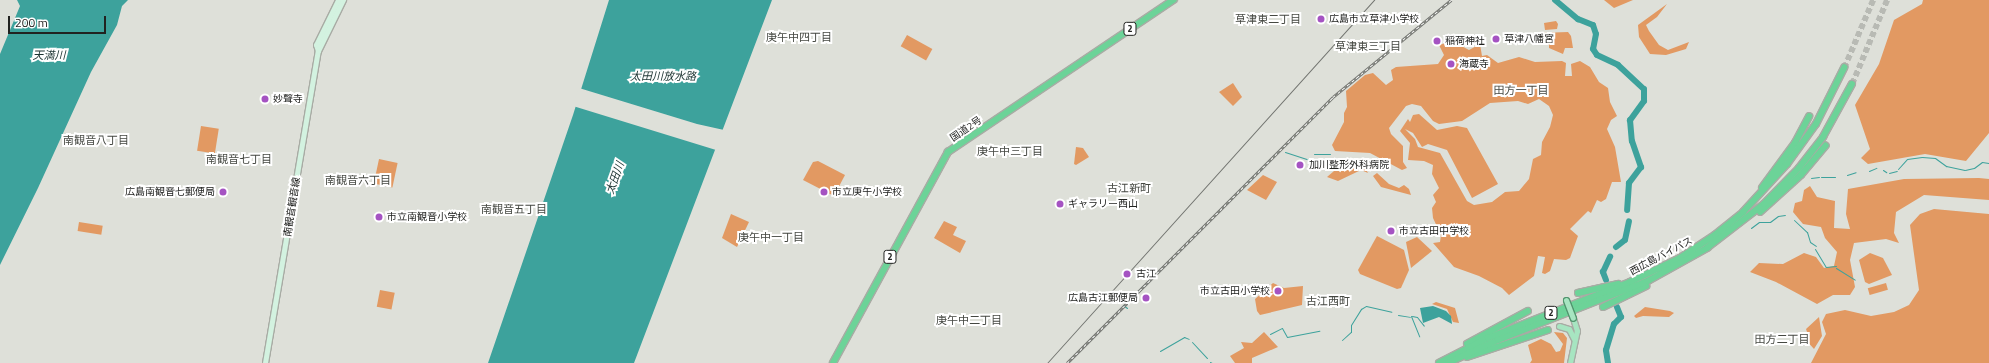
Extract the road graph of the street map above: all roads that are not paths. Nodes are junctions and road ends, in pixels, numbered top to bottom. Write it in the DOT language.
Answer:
graph roads {
  1 [pos="338,0"];
  2 [pos="343,0"];
  3 [pos="1173,0"];
  4 [pos="318,51"];
  5 [pos="1844,68"];
  6 [pos="1852,84"];
  7 [pos="1809,117"];
  8 [pos="1825,146"];
  9 [pos="1730,224"];
  10 [pos="1707,248"];
  11 [pos="1667,269"];
  12 [pos="1578,293"];
  13 [pos="1566,298"];
  14 [pos="1603,307"];
  15 [pos="1528,311"];
  16 [pos="1558,326"];
  17 [pos="1548,330"];
  18 [pos="1574,339"];
  19 [pos="265,363"];
  20 [pos="832,363"];
  21 [pos="1438,363"];
  22 [pos="1448,363"];
  23 [pos="1454,363"];
  24 [pos="1570,363"];
  1 -- 4 [label="main road, 南観音観音線"];
  2 -- 4 [label="main road, 南観音観音線"];
  3 -- 20 [label="highway, 国道2号 / 2"];
  4 -- 19 [label="main road, 南観音観音線"];
  5 -- 9 [label="highway, 西広島バイパス / 2"];
  6 -- 10 [label="highway, 西広島バイパス / 2"];
  7 -- 9 [label="highway"];
  8 -- 10 [label="highway"];
  9 -- 11 [label="highway, 西広島バイパス / 2"];
  10 -- 11 [label="highway, 西広島バイパス / 2"];
  11 -- 12 [label="highway"];
  11 -- 14 [label="highway"];
  11 -- 21 [label="highway, 西広島バイパス / 2"];
  11 -- 22 [label="highway, 西広島バイパス / 2"];
  13 -- 18 [label="main road, bridge"];
  15 -- 21 [label="highway"];
  16 -- 18 [label="main road"];
  17 -- 23 [label="highway"];
  18 -- 24 [label="main road"];
}
